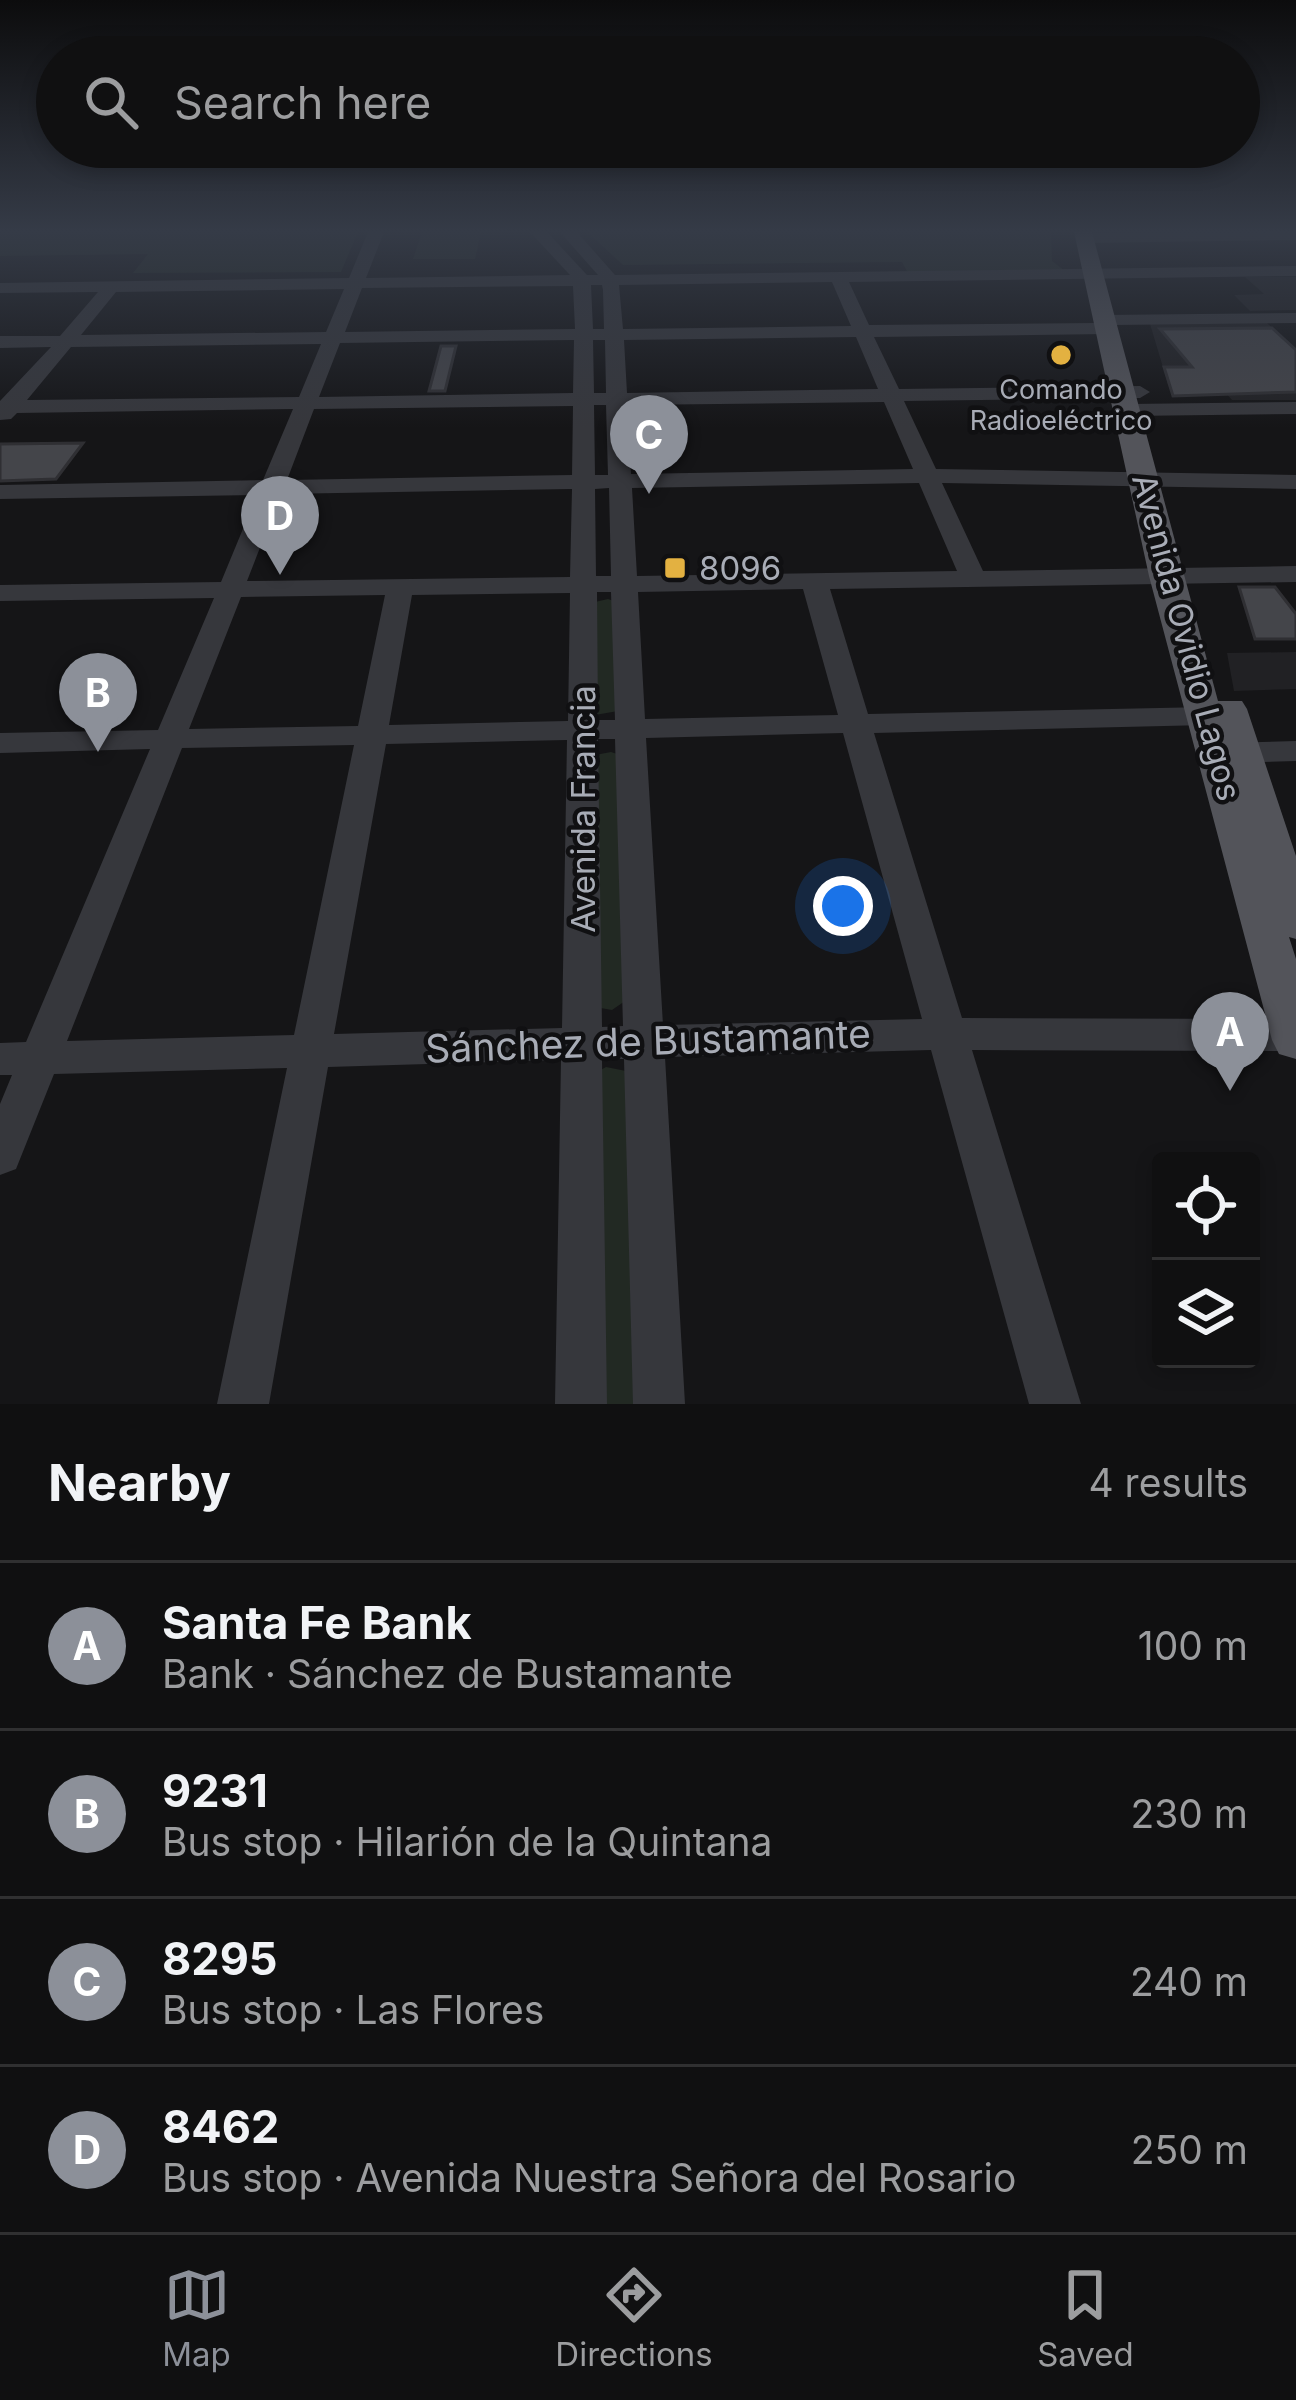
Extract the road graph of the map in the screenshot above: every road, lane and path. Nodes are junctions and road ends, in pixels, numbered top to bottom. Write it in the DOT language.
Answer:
graph roads {
  1 [pos="101,298"];
  2 [pos="349,298"];
  3 [pos="583,298"];
  4 [pos="611,298"];
  5 [pos="847,298"];
  6 [pos="1104,298"];
  7 [pos="1292,321"];
  8 [pos="1109,323"];
  9 [pos="861,332"];
  10 [pos="614,334"];
  11 [pos="584,335"];
  12 [pos="333,338"];
  13 [pos="65,341"];
  14 [pos="0,342"];
  15 [pos="890,395"];
  16 [pos="617,399"];
  17 [pos="584,400"];
  18 [pos="1134,401"];
  19 [pos="307,404"];
  20 [pos="1296,408"];
  21 [pos="4,411"];
  22 [pos="927,476"];
  23 [pos="1155,480"];
  24 [pos="584,482"];
  25 [pos="620,482"];
  26 [pos="1296,482"];
  27 [pos="273,488"];
  28 [pos="0,491"];
  29 [pos="1296,574"];
  30 [pos="1177,576"];
  31 [pos="974,579"];
  32 [pos="814,581"];
  33 [pos="583,584"];
  34 [pos="625,584"];
  35 [pos="400,587"];
  36 [pos="231,590"];
  37 [pos="0,593"];
  38 [pos="859,726"];
  39 [pos="583,731"];
  40 [pos="631,731"];
  41 [pos="369,736"];
  42 [pos="172,740"];
  43 [pos="1222,740"];
  44 [pos="0,743"];
  45 [pos="1296,752"];
  46 [pos="1296,923"];
  47 [pos="944,1034"];
  48 [pos="1296,1037"];
  49 [pos="644,1041"];
  50 [pos="582,1042"];
  51 [pos="310,1051"];
  52 [pos="19,1058"];
  53 [pos="0,1156"];
  54 [pos="243,1404"];
  55 [pos="581,1404"];
  56 [pos="659,1404"];
  57 [pos="1055,1404"];
  1 -- 13 [label="street"];
  2 -- 12 [label="street"];
  3 -- 11 [label="street, Avenida Francia"];
  4 -- 10 [label="street, Avenida Francia"];
  5 -- 9 [label="street"];
  6 -- 8 [label="main road, Avenida Ovidio Lagos"];
  7 -- 8 [label="street"];
  8 -- 9 [label="street"];
  8 -- 18 [label="main road, Avenida Ovidio Lagos"];
  9 -- 10 [label="street"];
  9 -- 15 [label="street"];
  10 -- 11 [label="street"];
  10 -- 16 [label="street, Avenida Francia"];
  11 -- 12 [label="street"];
  11 -- 17 [label="street, Avenida Francia"];
  12 -- 13 [label="street"];
  12 -- 19 [label="street"];
  13 -- 14 [label="street"];
  13 -- 21 [label="street"];
  15 -- 16 [label="street"];
  15 -- 18 [label="street"];
  15 -- 22 [label="street"];
  16 -- 17 [label="street"];
  16 -- 25 [label="street, Avenida Francia"];
  17 -- 19 [label="street"];
  17 -- 24 [label="street, Avenida Francia"];
  18 -- 20 [label="street"];
  18 -- 23 [label="main road, Avenida Ovidio Lagos"];
  19 -- 21 [label="street"];
  19 -- 27 [label="street"];
  22 -- 23 [label="street"];
  22 -- 25 [label="street"];
  22 -- 31 [label="street"];
  23 -- 26 [label="street"];
  23 -- 30 [label="main road, Avenida Ovidio Lagos"];
  24 -- 25 [label="street"];
  24 -- 27 [label="street"];
  24 -- 33 [label="street, Avenida Francia"];
  25 -- 34 [label="street, Avenida Francia"];
  27 -- 28 [label="street"];
  27 -- 36 [label="street"];
  29 -- 30 [label="street"];
  30 -- 31 [label="street"];
  30 -- 43 [label="main road, Avenida Ovidio Lagos"];
  31 -- 32 [label="street"];
  32 -- 34 [label="street"];
  32 -- 38 [label="street"];
  33 -- 34 [label="street"];
  33 -- 35 [label="street"];
  33 -- 39 [label="street, Avenida Francia"];
  34 -- 40 [label="street, Avenida Francia"];
  35 -- 36 [label="street"];
  35 -- 41 [label="street"];
  36 -- 37 [label="street"];
  36 -- 42 [label="street"];
  38 -- 40 [label="street"];
  38 -- 43 [label="street"];
  38 -- 47 [label="street"];
  39 -- 40 [label="street"];
  39 -- 41 [label="street"];
  39 -- 50 [label="street, Avenida Francia"];
  40 -- 49 [label="street, Avenida Francia"];
  41 -- 42 [label="street"];
  41 -- 51 [label="street"];
  42 -- 44 [label="street"];
  42 -- 52 [label="street"];
  43 -- 45 [label="street"];
  43 -- 46 [label="main road, Avenida Ovidio Lagos"];
  43 -- 48 [label="main road, Avenida Ovidio Lagos"];
  47 -- 48 [label="street, Sánchez de Bustamante"];
  47 -- 49 [label="street, Sánchez de Bustamante"];
  47 -- 57 [label="street"];
  49 -- 50 [label="street, Sánchez de Bustamante"];
  49 -- 56 [label="street, Avenida Francia"];
  50 -- 51 [label="street, Sánchez de Bustamante"];
  50 -- 55 [label="street, Avenida Francia"];
  51 -- 52 [label="street, Sánchez de Bustamante"];
  51 -- 54 [label="street"];
  52 -- 53 [label="street"];
}
